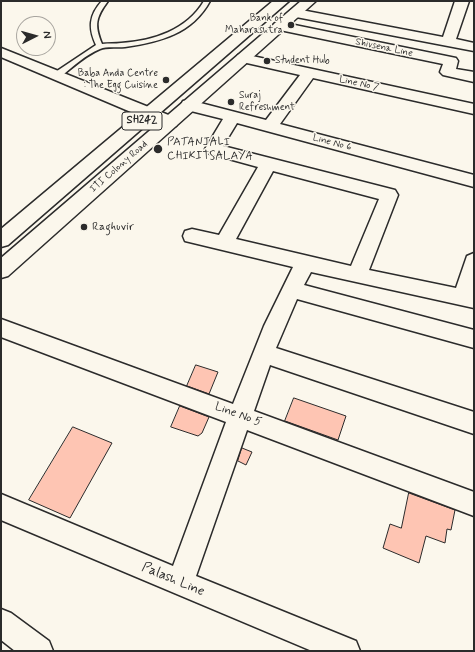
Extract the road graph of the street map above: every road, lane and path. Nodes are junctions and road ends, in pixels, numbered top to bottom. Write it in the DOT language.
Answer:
graph roads {
  1 [pos="105,1"];
  2 [pos="206,1"];
  3 [pos="282,1"];
  4 [pos="309,1"];
  5 [pos="462,1"];
  6 [pos="296,12"];
  7 [pos="280,26"];
  8 [pos="448,42"];
  9 [pos="100,46"];
  10 [pos="474,47"];
  11 [pos="1,52"];
  12 [pos="243,58"];
  13 [pos="309,73"];
  14 [pos="57,75"];
  15 [pos="474,77"];
  16 [pos="189,106"];
  17 [pos="474,109"];
  18 [pos="151,114"];
  19 [pos="232,117"];
  20 [pos="170,122"];
  21 [pos="269,127"];
  22 [pos="268,165"];
  23 [pos="474,181"];
  24 [pos="192,236"];
  25 [pos="1,240"];
  26 [pos="224,243"];
  27 [pos="474,261"];
  28 [pos="305,263"];
  29 [pos="1,270"];
  30 [pos="357,275"];
  31 [pos="292,290"];
  32 [pos="468,298"];
  33 [pos="1,328"];
  34 [pos="474,339"];
  35 [pos="263,353"];
  36 [pos="240,416"];
  37 [pos="474,423"];
  38 [pos="474,504"];
  39 [pos="1,507"];
  40 [pos="180,583"];
  41 [pos="1,623"];
  42 [pos="39,651"];
  43 [pos="346,651"];
  1 -- 9 [label="lane"];
  2 -- 9 [label="lane"];
  3 -- 18 [label="main road, SH242"];
  4 -- 6 [label="main road, ITI Colony Road / SH242"];
  5 -- 8 [label="street"];
  6 -- 7 [label="main road, ITI Colony Road / SH242"];
  6 -- 8 [label="street"];
  7 -- 12 [label="main road, ITI Colony Road / SH242"];
  7 -- 15 [label="street, Shivsena Line"];
  8 -- 10 [label="street"];
  9 -- 14 [label="lane"];
  11 -- 14 [label="street"];
  12 -- 13 [label="street, Line No 7"];
  12 -- 16 [label="main road, ITI Colony Road / SH242"];
  13 -- 17 [label="street, Line No 7"];
  13 -- 21 [label="street"];
  14 -- 18 [label="street"];
  16 -- 19 [label="street, Line No 6"];
  16 -- 20 [label="main road, ITI Colony Road / SH242"];
  18 -- 20 [label="street"];
  18 -- 25 [label="main road, SH242"];
  19 -- 21 [label="street, Line No 6"];
  19 -- 22 [label="street"];
  20 -- 29 [label="main road, ITI Colony Road / SH242"];
  21 -- 23 [label="street, Line No 6"];
  22 -- 26 [label="street"];
  22 -- 30 [label="street"];
  24 -- 26 [label="street"];
  26 -- 28 [label="street"];
  27 -- 32 [label="street"];
  28 -- 30 [label="street"];
  28 -- 31 [label="street"];
  30 -- 32 [label="street"];
  31 -- 34 [label="street"];
  31 -- 35 [label="street"];
  33 -- 36 [label="street, Line No 5"];
  35 -- 36 [label="street"];
  35 -- 37 [label="street"];
  36 -- 38 [label="street, Line No 5"];
  36 -- 40 [label="street"];
  39 -- 40 [label="street, Palash Line"];
  40 -- 43 [label="street, Palash Line"];
  41 -- 42 [label="street"];
}
